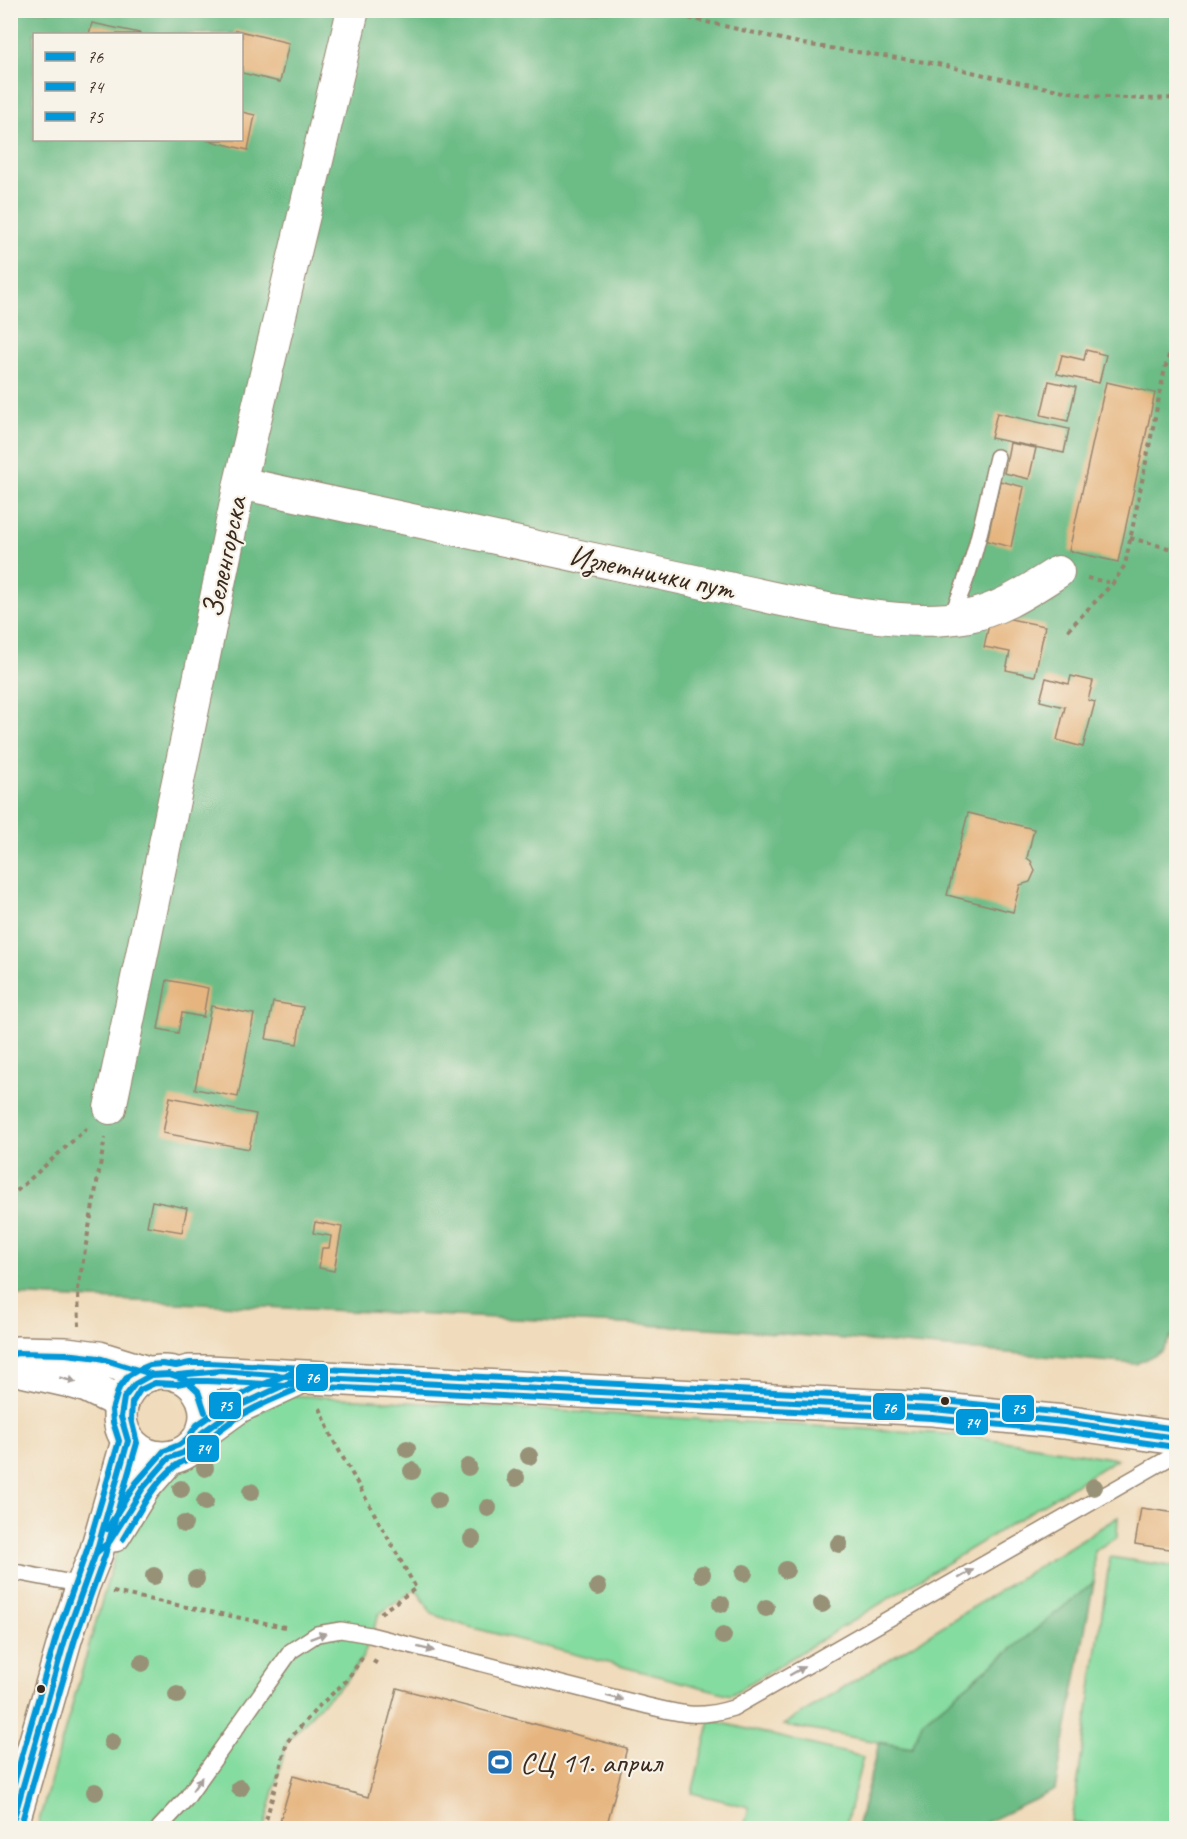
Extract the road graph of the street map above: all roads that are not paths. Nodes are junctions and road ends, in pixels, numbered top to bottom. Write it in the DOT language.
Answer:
graph roads {
  1 [pos="353,10"];
  2 [pos="998,457"];
  3 [pos="240,483"];
  4 [pos="1058,572"];
  5 [pos="950,618"];
  6 [pos="110,1108"];
  7 [pos="10,1355"];
  8 [pos="10,1368"];
  9 [pos="165,1374"];
  10 [pos="302,1377"];
  11 [pos="122,1403"];
  12 [pos="203,1432"];
  13 [pos="1176,1438"];
  14 [pos="129,1441"];
  15 [pos="1176,1454"];
  16 [pos="169,1458"];
  17 [pos="96,1553"];
  18 [pos="10,1571"];
  19 [pos="93,1587"];
  20 [pos="11,1828"];
  21 [pos="159,1828"];
  1 -- 3 [label="street, Зеленгорска"];
  2 -- 5 [label="lane"];
  3 -- 5 [label="street, Излетнички пут"];
  3 -- 6 [label="street, Зеленгорска"];
  4 -- 5 [label="street, Излетнички пут"];
  7 -- 9 [label="main road"];
  8 -- 11 [label="main road, one-way"];
  9 -- 10 [label="main road"];
  9 -- 11 [label="main road"];
  9 -- 12 [label="main road"];
  10 -- 12 [label="main road"];
  10 -- 13 [label="main road"];
  11 -- 14 [label="main road"];
  12 -- 16 [label="main road"];
  14 -- 16 [label="main road"];
  14 -- 17 [label="main road"];
  21 -- 15 [label="lane, one-way"];
  16 -- 17 [label="main road"];
  17 -- 19 [label="main road"];
  18 -- 19 [label="lane"];
  19 -- 20 [label="main road"];
}
